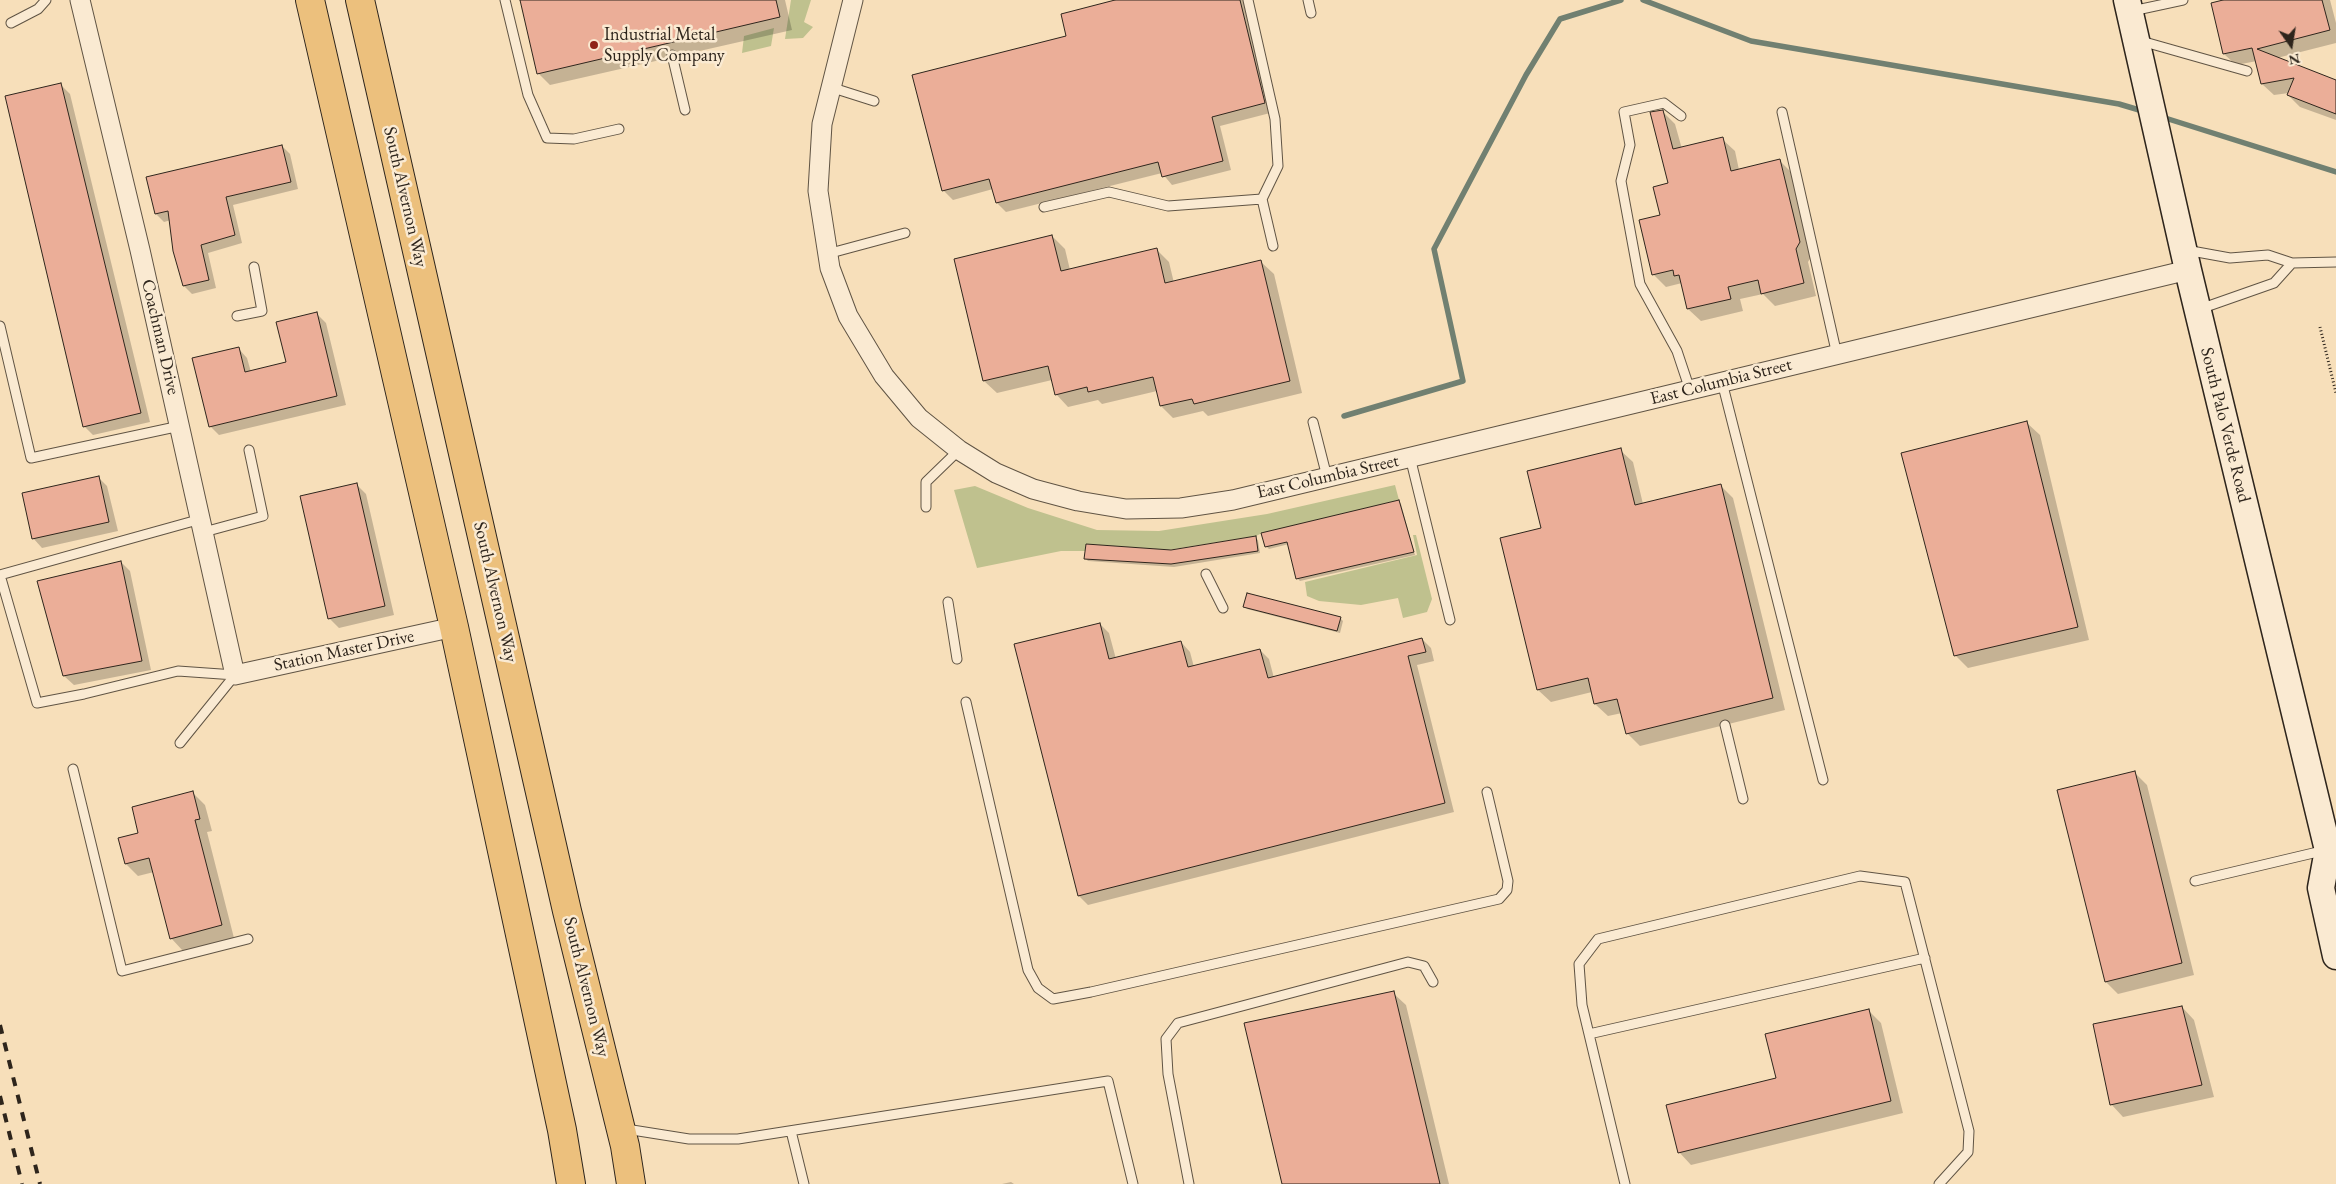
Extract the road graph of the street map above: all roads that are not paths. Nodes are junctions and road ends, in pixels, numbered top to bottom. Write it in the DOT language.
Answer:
graph roads {
  1 [pos="46,0"];
  2 [pos="80,0"];
  3 [pos="310,0"];
  4 [pos="360,0"];
  5 [pos="505,0"];
  6 [pos="854,0"];
  7 [pos="1248,0"];
  8 [pos="1308,0"];
  9 [pos="2183,0"];
  10 [pos="2128,6"];
  11 [pos="1311,12"];
  12 [pos="11,23"];
  13 [pos="2136,40"];
  14 [pos="672,55"];
  15 [pos="2247,71"];
  16 [pos="830,87"];
  17 [pos="874,101"];
  18 [pos="685,110"];
  19 [pos="1782,112"];
  20 [pos="1681,116"];
  21 [pos="619,129"];
  22 [pos="1262,199"];
  23 [pos="1044,207"];
  24 [pos="905,233"];
  25 [pos="1273,246"];
  26 [pos="827,254"];
  27 [pos="2185,260"];
  28 [pos="2336,262"];
  29 [pos="2292,263"];
  30 [pos="254,267"];
  31 [pos="2197,310"];
  32 [pos="237,316"];
  33 [pos="0,326"];
  34 [pos="1837,354"];
  35 [pos="1722,382"];
  36 [pos="1690,390"];
  37 [pos="1313,422"];
  38 [pos="180,426"];
  39 [pos="249,450"];
  40 [pos="959,450"];
  41 [pos="1410,457"];
  42 [pos="1327,477"];
  43 [pos="926,507"];
  44 [pos="202,526"];
  45 [pos="1206,574"];
  46 [pos="0,575"];
  47 [pos="948,602"];
  48 [pos="1223,608"];
  49 [pos="1450,620"];
  50 [pos="454,627"];
  51 [pos="957,658"];
  52 [pos="235,675"];
  53 [pos="966,702"];
  54 [pos="1725,725"];
  55 [pos="180,743"];
  56 [pos="73,769"];
  57 [pos="1823,780"];
  58 [pos="1487,792"];
  59 [pos="1743,799"];
  60 [pos="2333,853"];
  61 [pos="2195,881"];
  62 [pos="248,939"];
  63 [pos="2336,956"];
  64 [pos="1925,958"];
  65 [pos="1433,982"];
  66 [pos="1589,1034"];
  67 [pos="620,1128"];
  68 [pos="791,1131"];
  69 [pos="571,1184"];
  70 [pos="631,1184"];
  71 [pos="804,1184"];
  72 [pos="1133,1184"];
  73 [pos="1189,1184"];
  74 [pos="1625,1184"];
  75 [pos="1939,1184"];
  1 -- 12 [label="lane"];
  2 -- 38 [label="street, Coachman Drive"];
  3 -- 50 [label="main road"];
  4 -- 67 [label="main road, South Alvernon Way"];
  5 -- 21 [label="lane"];
  6 -- 16 [label="street, East Columbia Street"];
  7 -- 22 [label="lane"];
  8 -- 11 [label="lane"];
  9 -- 10 [label="lane"];
  10 -- 13 [label="main road, South Palo Verde Road"];
  13 -- 15 [label="lane"];
  13 -- 27 [label="main road, South Palo Verde Road"];
  14 -- 18 [label="lane"];
  16 -- 17 [label="lane"];
  16 -- 26 [label="street, East Columbia Street"];
  19 -- 34 [label="lane"];
  20 -- 36 [label="lane"];
  22 -- 23 [label="lane"];
  22 -- 25 [label="lane"];
  24 -- 26 [label="lane"];
  26 -- 40 [label="street, East Columbia Street"];
  27 -- 29 [label="lane"];
  27 -- 31 [label="main road, South Palo Verde Road"];
  27 -- 34 [label="street, East Columbia Street"];
  28 -- 29 [label="lane"];
  29 -- 31 [label="lane"];
  30 -- 32 [label="lane"];
  31 -- 60 [label="main road, South Palo Verde Road"];
  33 -- 38 [label="lane"];
  34 -- 35 [label="street, East Columbia Street"];
  35 -- 36 [label="street, East Columbia Street"];
  35 -- 57 [label="lane"];
  36 -- 41 [label="street, East Columbia Street"];
  37 -- 42 [label="lane"];
  38 -- 44 [label="street, Coachman Drive"];
  39 -- 44 [label="lane"];
  40 -- 42 [label="street, East Columbia Street"];
  40 -- 43 [label="lane"];
  41 -- 42 [label="street, East Columbia Street"];
  41 -- 49 [label="lane"];
  44 -- 46 [label="lane"];
  44 -- 52 [label="street, Coachman Drive"];
  45 -- 48 [label="lane"];
  46 -- 52 [label="lane"];
  47 -- 51 [label="lane"];
  50 -- 52 [label="street, Station Master Drive"];
  50 -- 69 [label="main road"];
  52 -- 55 [label="lane"];
  53 -- 58 [label="lane"];
  54 -- 59 [label="lane"];
  56 -- 62 [label="lane"];
  60 -- 61 [label="lane"];
  60 -- 63 [label="main road, South Palo Verde Road"];
  64 -- 66 [label="lane"];
  64 -- 66 [label="lane"];
  64 -- 75 [label="lane"];
  65 -- 73 [label="lane"];
  66 -- 74 [label="lane"];
  67 -- 68 [label="lane"];
  67 -- 70 [label="main road, South Alvernon Way"];
  68 -- 71 [label="lane"];
  68 -- 72 [label="lane"];
}
